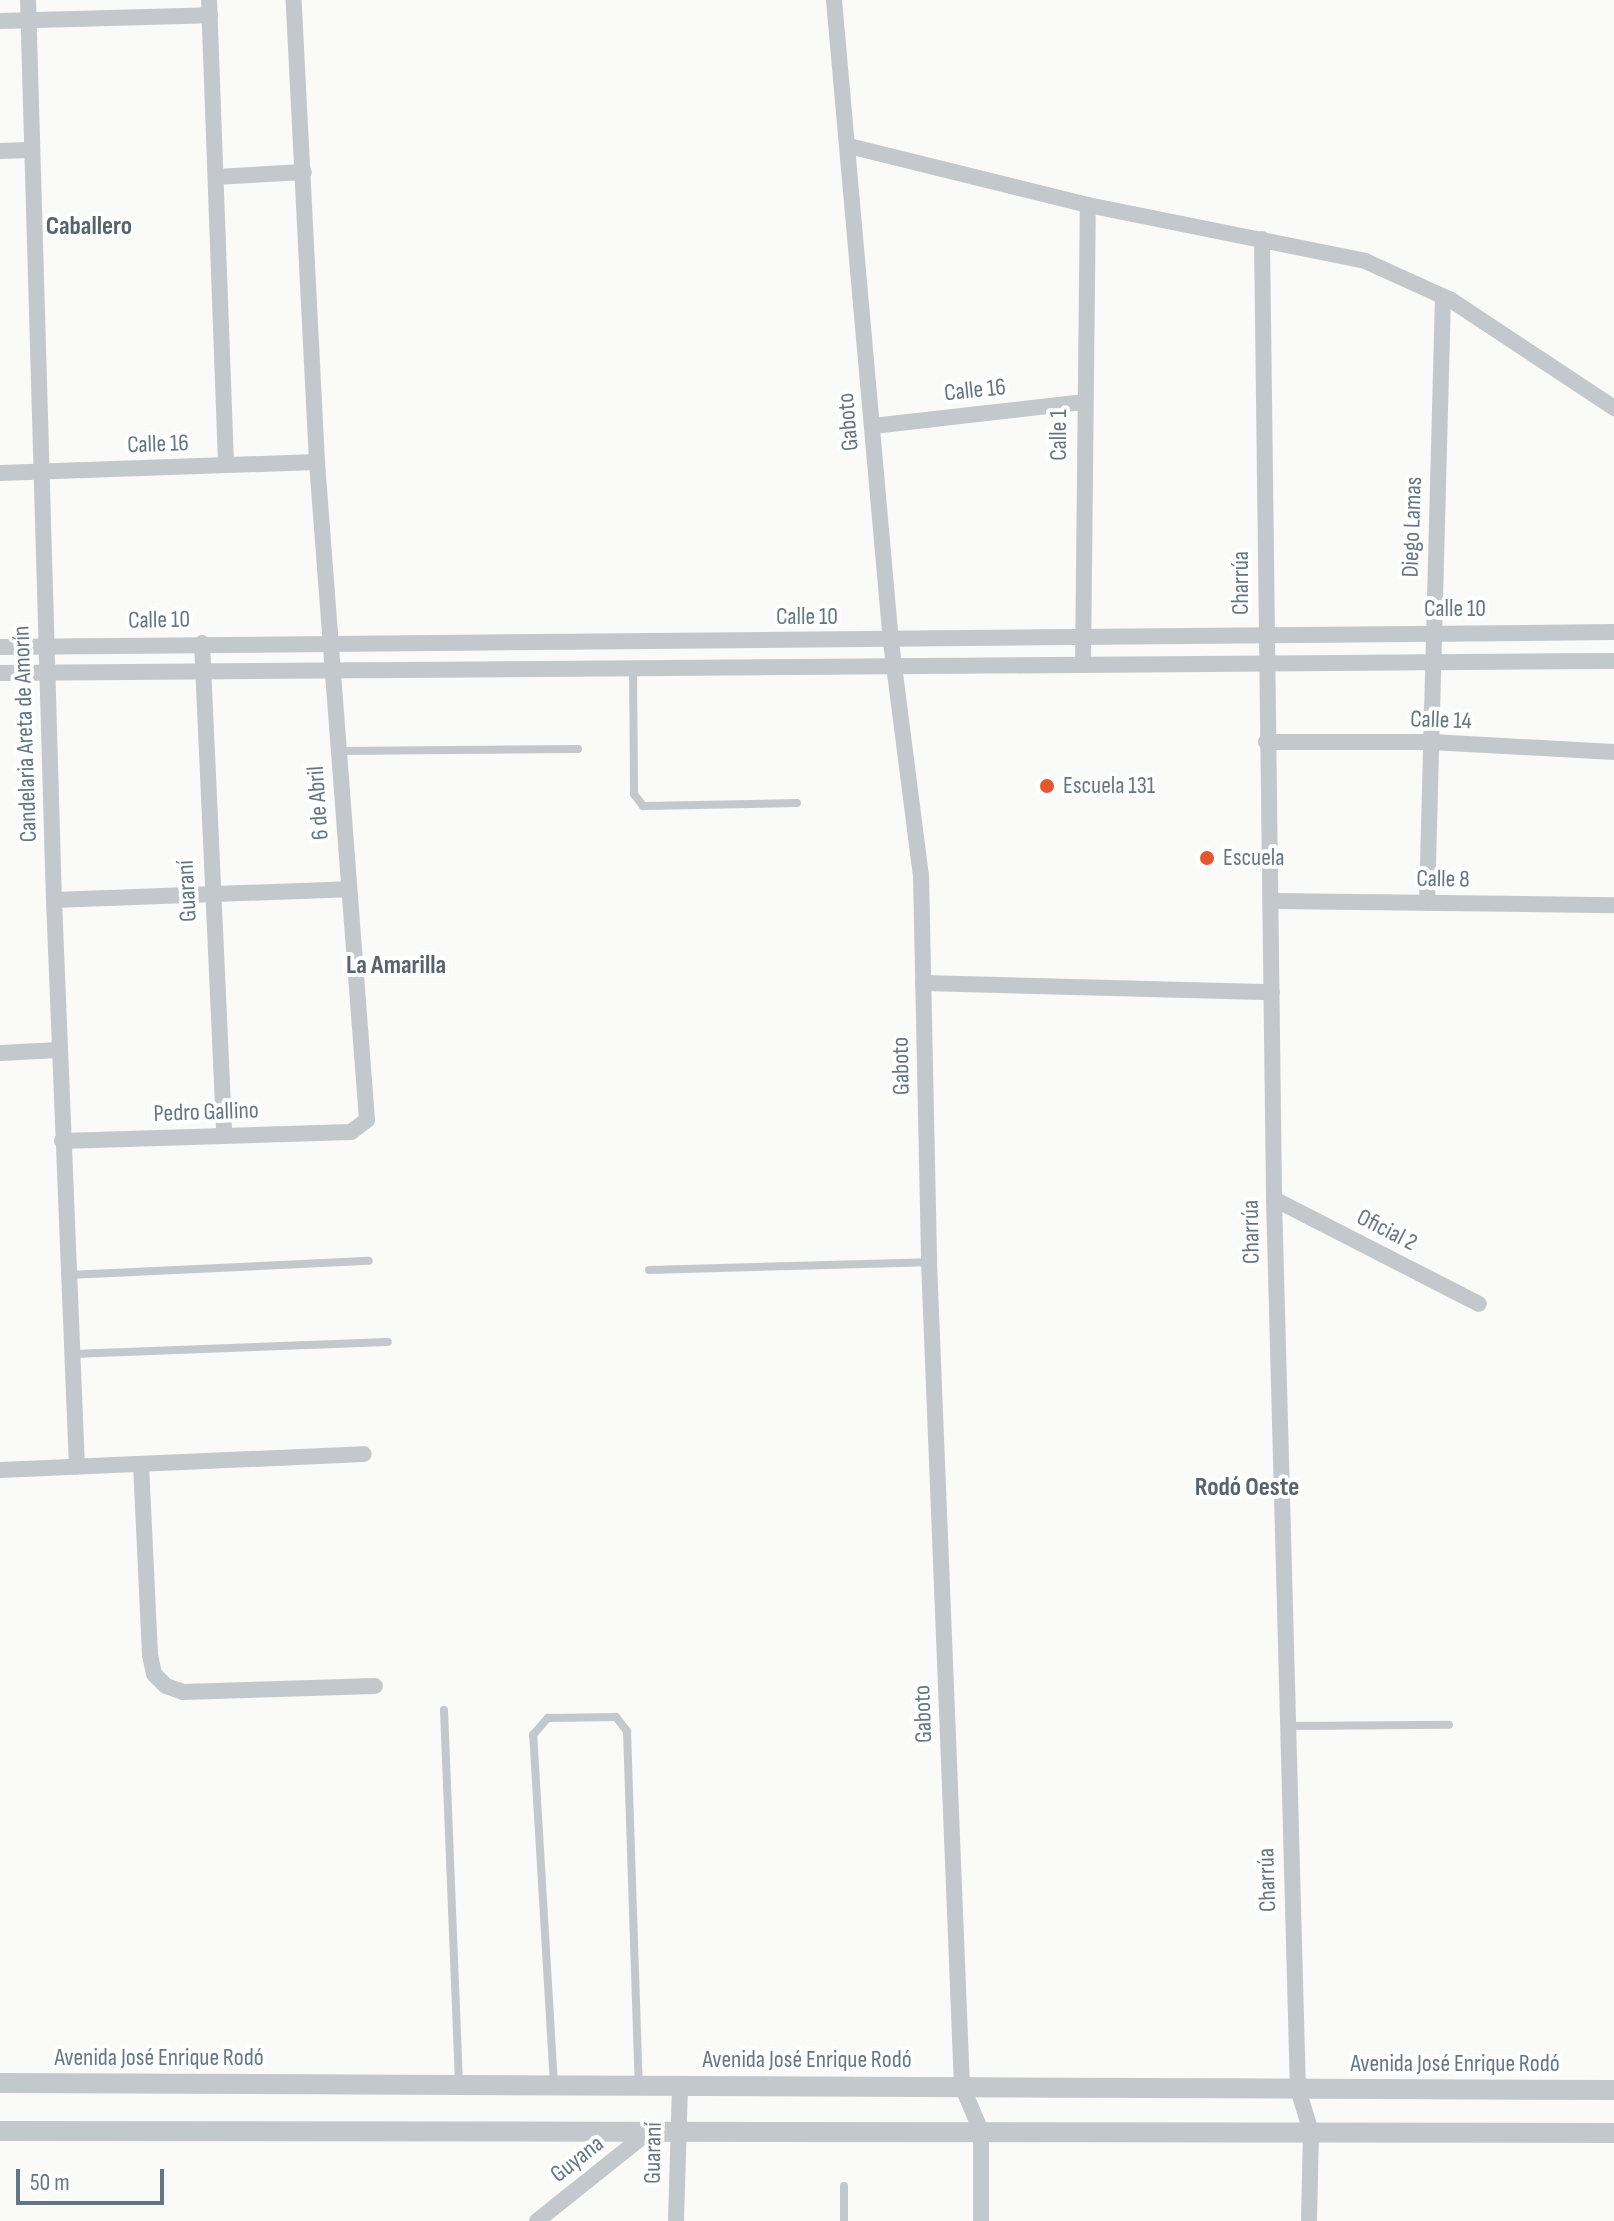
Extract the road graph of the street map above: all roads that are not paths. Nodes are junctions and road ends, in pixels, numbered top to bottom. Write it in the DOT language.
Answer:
graph roads {
  1 [pos="28,0"];
  2 [pos="294,0"];
  3 [pos="834,0"];
  4 [pos="210,8"];
  5 [pos="0,21"];
  6 [pos="29,22"];
  7 [pos="849,146"];
  8 [pos="32,150"];
  9 [pos="0,151"];
  10 [pos="304,172"];
  11 [pos="216,177"];
  12 [pos="1088,205"];
  13 [pos="1262,239"];
  14 [pos="1443,297"];
  15 [pos="1083,402"];
  16 [pos="1614,408"];
  17 [pos="873,426"];
  18 [pos="317,462"];
  19 [pos="226,465"];
  20 [pos="41,472"];
  21 [pos="0,473"];
  22 [pos="1614,632"];
  23 [pos="1433,633"];
  24 [pos="1265,635"];
  25 [pos="1083,639"];
  26 [pos="330,641"];
  27 [pos="891,642"];
  28 [pos="202,643"];
  29 [pos="46,646"];
  30 [pos="0,647"];
  31 [pos="1433,661"];
  32 [pos="1614,661"];
  33 [pos="1265,663"];
  34 [pos="1083,665"];
  35 [pos="332,667"];
  36 [pos="633,668"];
  37 [pos="896,668"];
  38 [pos="202,669"];
  39 [pos="47,672"];
  40 [pos="0,673"];
  41 [pos="1266,742"];
  42 [pos="1431,742"];
  43 [pos="578,749"];
  44 [pos="338,751"];
  45 [pos="1614,752"];
  46 [pos="797,803"];
  47 [pos="348,889"];
  48 [pos="211,895"];
  49 [pos="54,900"];
  50 [pos="1272,901"];
  51 [pos="1427,903"];
  52 [pos="1614,905"];
  53 [pos="923,983"];
  54 [pos="1272,992"];
  55 [pos="59,1050"];
  56 [pos="0,1053"];
  57 [pos="351,1132"];
  58 [pos="224,1136"];
  59 [pos="62,1141"];
  60 [pos="1274,1199"];
  61 [pos="369,1261"];
  62 [pos="929,1262"];
  63 [pos="649,1270"];
  64 [pos="69,1275"];
  65 [pos="1479,1304"];
  66 [pos="388,1342"];
  67 [pos="72,1354"];
  68 [pos="364,1454"];
  69 [pos="141,1464"];
  70 [pos="77,1467"];
  71 [pos="0,1470"];
  72 [pos="375,1686"];
  73 [pos="444,1710"];
  74 [pos="1449,1725"];
  75 [pos="1286,1726"];
  76 [pos="0,2083"];
  77 [pos="639,2085"];
  78 [pos="459,2086"];
  79 [pos="554,2086"];
  80 [pos="680,2086"];
  81 [pos="962,2086"];
  82 [pos="1298,2089"];
  83 [pos="1614,2090"];
  84 [pos="0,2131"];
  85 [pos="981,2131"];
  86 [pos="1311,2132"];
  87 [pos="1614,2133"];
  88 [pos="646,2134"];
  89 [pos="677,2134"];
  90 [pos="844,2186"];
  91 [pos="537,2221"];
  92 [pos="676,2221"];
  93 [pos="844,2221"];
  94 [pos="981,2221"];
  95 [pos="1309,2221"];
  1 -- 6 [label="street, Candelaria Areta de Amorín"];
  2 -- 10 [label="street, 6 de Abril"];
  3 -- 7 [label="street, Gaboto"];
  4 -- 6 [label="street"];
  4 -- 11 [label="street"];
  5 -- 6 [label="street"];
  6 -- 8 [label="street, Candelaria Areta de Amorín"];
  7 -- 12 [label="street"];
  7 -- 17 [label="street, Gaboto"];
  8 -- 9 [label="street"];
  8 -- 20 [label="street, Candelaria Areta de Amorín"];
  10 -- 11 [label="street"];
  10 -- 18 [label="street, 6 de Abril"];
  11 -- 19 [label="street"];
  12 -- 13 [label="street"];
  12 -- 15 [label="street, Calle 1"];
  13 -- 14 [label="street"];
  13 -- 24 [label="street, Charrúa"];
  14 -- 16 [label="street"];
  14 -- 23 [label="street, Diego Lamas"];
  15 -- 17 [label="street, Calle 16"];
  15 -- 25 [label="street, Calle 1"];
  17 -- 27 [label="street, Gaboto"];
  18 -- 19 [label="street, Calle 16"];
  18 -- 26 [label="street, 6 de Abril"];
  19 -- 20 [label="street, Calle 16"];
  20 -- 21 [label="street, Calle 16"];
  20 -- 29 [label="street, Candelaria Areta de Amorín"];
  22 -- 23 [label="street, Calle 10"];
  23 -- 24 [label="street, Calle 10"];
  23 -- 31 [label="street, Diego Lamas"];
  24 -- 25 [label="street, Calle 10"];
  24 -- 33 [label="street, Charrúa"];
  25 -- 27 [label="street, Calle 10"];
  25 -- 34 [label="street, Calle 1"];
  26 -- 27 [label="street, Calle 10"];
  26 -- 28 [label="street, Calle 10"];
  26 -- 35 [label="street, 6 de Abril"];
  27 -- 37 [label="street, Gaboto"];
  28 -- 29 [label="street, Calle 10"];
  28 -- 38 [label="street, Guaraní"];
  29 -- 30 [label="street, Calle 10"];
  29 -- 39 [label="street, Candelaria Areta de Amorín"];
  31 -- 32 [label="street, Calle 10"];
  31 -- 33 [label="street, Calle 10"];
  31 -- 42 [label="street, Diego Lamas"];
  33 -- 34 [label="street, Calle 10"];
  33 -- 41 [label="street, Charrúa"];
  34 -- 37 [label="street, Calle 10"];
  35 -- 36 [label="street, Calle 10"];
  35 -- 38 [label="street, Calle 10"];
  35 -- 44 [label="street, 6 de Abril"];
  36 -- 37 [label="street, Calle 10"];
  36 -- 46 [label="lane"];
  37 -- 53 [label="street, Gaboto"];
  38 -- 39 [label="street, Calle 10"];
  38 -- 48 [label="street, Guaraní"];
  39 -- 40 [label="street, Calle 10"];
  39 -- 49 [label="street, Candelaria Areta de Amorín"];
  41 -- 42 [label="street, Calle 14"];
  41 -- 50 [label="street, Charrúa"];
  42 -- 45 [label="street, Calle 14"];
  42 -- 51 [label="street, Diego Lamas"];
  43 -- 44 [label="lane"];
  44 -- 47 [label="street, 6 de Abril"];
  47 -- 48 [label="street"];
  47 -- 57 [label="street, 6 de Abril"];
  48 -- 49 [label="street"];
  48 -- 58 [label="street, Guaraní"];
  49 -- 55 [label="street, Candelaria Areta de Amorín"];
  50 -- 51 [label="street, Calle 8"];
  50 -- 54 [label="street, Charrúa"];
  51 -- 52 [label="street, Calle 8"];
  53 -- 54 [label="street"];
  53 -- 62 [label="street, Gaboto"];
  54 -- 60 [label="street, Charrúa"];
  55 -- 56 [label="street"];
  55 -- 59 [label="street, Candelaria Areta de Amorín"];
  57 -- 58 [label="street, Pedro Gallino"];
  58 -- 59 [label="street, Pedro Gallino"];
  59 -- 64 [label="street, Candelaria Areta de Amorín"];
  60 -- 65 [label="street, Oficial 2"];
  60 -- 75 [label="street, Charrúa"];
  61 -- 64 [label="lane"];
  62 -- 63 [label="lane"];
  62 -- 81 [label="street, Gaboto"];
  64 -- 67 [label="street, Candelaria Areta de Amorín"];
  66 -- 67 [label="lane"];
  67 -- 70 [label="street, Candelaria Areta de Amorín"];
  68 -- 69 [label="street"];
  69 -- 70 [label="street"];
  69 -- 72 [label="street"];
  70 -- 71 [label="street"];
  73 -- 78 [label="lane"];
  74 -- 75 [label="lane"];
  75 -- 82 [label="street, Charrúa"];
  76 -- 78 [label="street, Avenida José Enrique Rodó"];
  77 -- 79 [label="street, Avenida José Enrique Rodó"];
  77 -- 79 [label="lane"];
  77 -- 80 [label="street, Avenida José Enrique Rodó"];
  78 -- 79 [label="street, Avenida José Enrique Rodó"];
  80 -- 81 [label="street, Avenida José Enrique Rodó"];
  80 -- 89 [label="street, Guaraní"];
  81 -- 82 [label="street, Avenida José Enrique Rodó"];
  81 -- 85 [label="street, Gaboto"];
  82 -- 83 [label="street, Avenida José Enrique Rodó"];
  82 -- 86 [label="street, Charrúa"];
  84 -- 88 [label="street"];
  85 -- 86 [label="street"];
  85 -- 89 [label="street"];
  85 -- 94 [label="street"];
  86 -- 87 [label="street"];
  86 -- 95 [label="street, Charrúa"];
  88 -- 89 [label="street"];
  88 -- 91 [label="street, Guyana"];
  89 -- 92 [label="street, Guaraní"];
  90 -- 93 [label="lane"];
}
